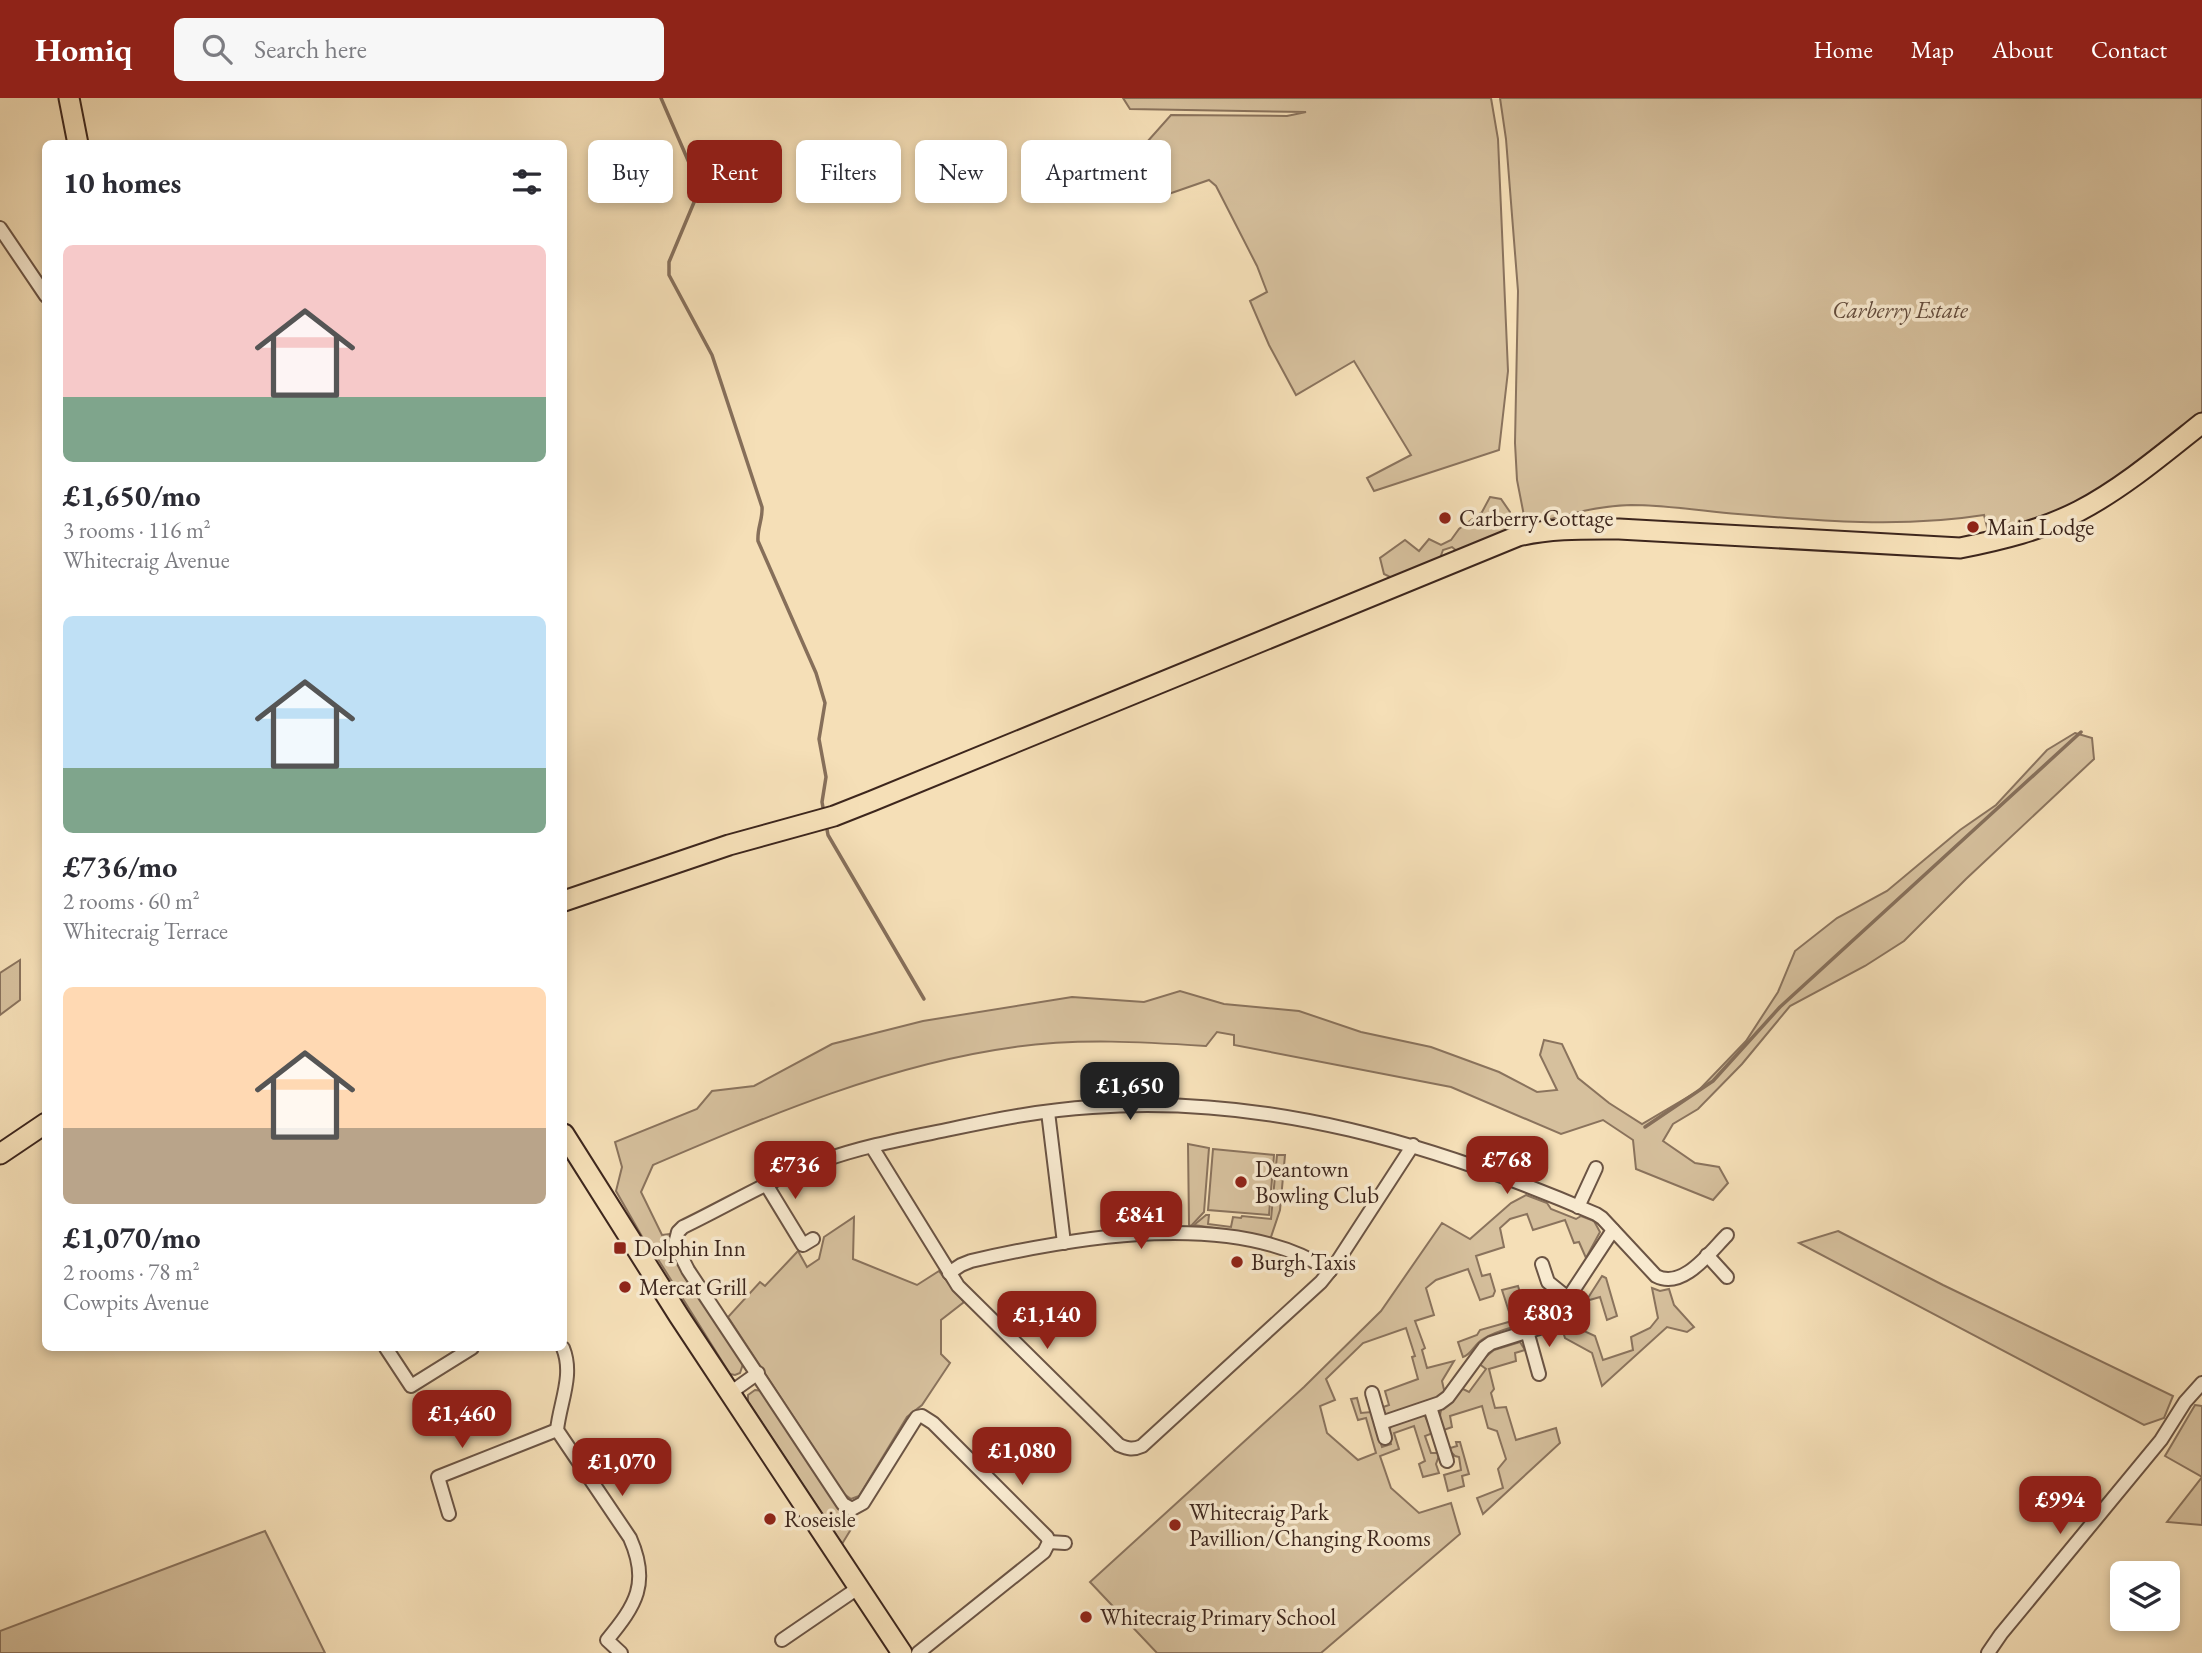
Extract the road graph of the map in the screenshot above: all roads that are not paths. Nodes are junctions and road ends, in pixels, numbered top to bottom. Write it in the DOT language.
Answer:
graph roads {
  1 [pos="69,98"];
  2 [pos="77,140"];
  3 [pos="0,228"];
  4 [pos="42,290"];
  5 [pos="2202,423"];
  6 [pos="567,900"];
  7 [pos="1048,1112"];
  8 [pos="42,1126"];
  9 [pos="567,1139"];
  10 [pos="1413,1145"];
  11 [pos="872,1147"];
  12 [pos="0,1154"];
  13 [pos="1596,1168"];
  14 [pos="767,1186"];
  15 [pos="1578,1207"];
  16 [pos="1613,1230"];
  17 [pos="1727,1235"];
  18 [pos="813,1239"];
  19 [pos="1064,1243"];
  20 [pos="1707,1255"];
  21 [pos="1542,1264"];
  22 [pos="1330,1271"];
  23 [pos="949,1273"];
  24 [pos="1727,1277"];
  25 [pos="1569,1299"];
  26 [pos="1527,1331"];
  27 [pos="388,1351"];
  28 [pos="467,1351"];
  29 [pos="564,1351"];
  30 [pos="758,1373"];
  31 [pos="1539,1374"];
  32 [pos="2202,1383"];
  33 [pos="730,1393"];
  34 [pos="1372,1394"];
  35 [pos="1430,1408"];
  36 [pos="1381,1423"];
  37 [pos="557,1430"];
  38 [pos="1385,1438"];
  39 [pos="1447,1461"];
  40 [pos="449,1514"];
  41 [pos="1049,1542"];
  42 [pos="1065,1543"];
  43 [pos="858,1588"];
  44 [pos="782,1640"];
  45 [pos="621,1653"];
  46 [pos="902,1653"];
  47 [pos="918,1653"];
  48 [pos="1988,1653"];
  1 -- 2 [label="main road"];
  3 -- 4 [label="street"];
  5 -- 6 [label="main road"];
  7 -- 10 [label="street"];
  7 -- 11 [label="street"];
  7 -- 19 [label="street"];
  8 -- 12 [label="main road"];
  9 -- 33 [label="main road"];
  10 -- 15 [label="street"];
  10 -- 22 [label="street"];
  11 -- 14 [label="street"];
  11 -- 23 [label="street"];
  13 -- 15 [label="street"];
  14 -- 18 [label="street"];
  14 -- 30 [label="street"];
  15 -- 16 [label="street"];
  16 -- 20 [label="street"];
  16 -- 25 [label="street"];
  17 -- 20 [label="street"];
  19 -- 22 [label="street"];
  19 -- 23 [label="street"];
  20 -- 24 [label="street"];
  21 -- 25 [label="street"];
  22 -- 23 [label="street"];
  25 -- 26 [label="street"];
  26 -- 31 [label="street"];
  26 -- 35 [label="street"];
  27 -- 28 [label="street"];
  29 -- 37 [label="street"];
  30 -- 33 [label="street"];
  30 -- 41 [label="street"];
  32 -- 48 [label="street"];
  33 -- 43 [label="main road"];
  34 -- 36 [label="street"];
  35 -- 36 [label="street"];
  35 -- 39 [label="street"];
  36 -- 38 [label="street"];
  37 -- 40 [label="street"];
  37 -- 45 [label="street"];
  41 -- 42 [label="street"];
  41 -- 47 [label="street"];
  43 -- 44 [label="street"];
  43 -- 46 [label="main road"];
}
